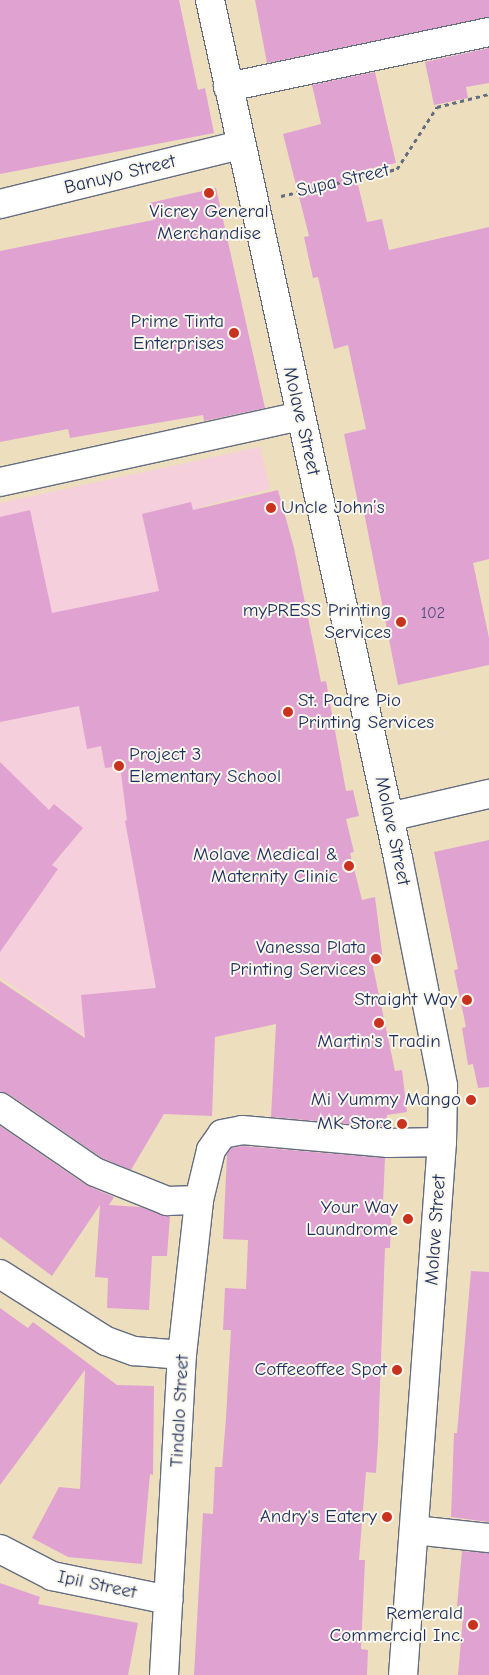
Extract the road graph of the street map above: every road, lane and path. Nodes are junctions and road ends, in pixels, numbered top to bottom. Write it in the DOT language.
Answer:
graph roads {
  1 [pos="210,0"];
  2 [pos="489,32"];
  3 [pos="228,87"];
  4 [pos="489,94"];
  5 [pos="240,145"];
  6 [pos="252,202"];
  7 [pos="0,204"];
  8 [pos="300,416"];
  9 [pos="0,482"];
  10 [pos="489,794"];
  11 [pos="389,817"];
  12 [pos="0,1107"];
  13 [pos="442,1142"];
  14 [pos="199,1200"];
  15 [pos="0,1274"];
  16 [pos="182,1355"];
  17 [pos="414,1530"];
  18 [pos="489,1538"];
  19 [pos="0,1548"];
  20 [pos="169,1600"];
  21 [pos="164,1675"];
  22 [pos="403,1675"];
  1 -- 3 [label="street, Molave Street"];
  2 -- 3 [label="street"];
  3 -- 5 [label="street, Molave Street"];
  4 -- 6 [label="path, Supa Street"];
  5 -- 6 [label="street, Molave Street"];
  5 -- 7 [label="street, Banuyo Street"];
  6 -- 8 [label="street, Molave Street"];
  8 -- 9 [label="street"];
  8 -- 11 [label="street, Molave Street"];
  10 -- 11 [label="street"];
  11 -- 13 [label="street, Molave Street"];
  12 -- 14 [label="street"];
  13 -- 14 [label="street, Tindalo Street"];
  13 -- 17 [label="street, Molave Street"];
  14 -- 16 [label="street, Tindalo Street"];
  15 -- 16 [label="street"];
  16 -- 20 [label="street, Tindalo Street"];
  17 -- 18 [label="street"];
  17 -- 22 [label="street, Molave Street"];
  19 -- 20 [label="street, Ipil Street"];
  20 -- 21 [label="street, Tindalo Street"];
}
